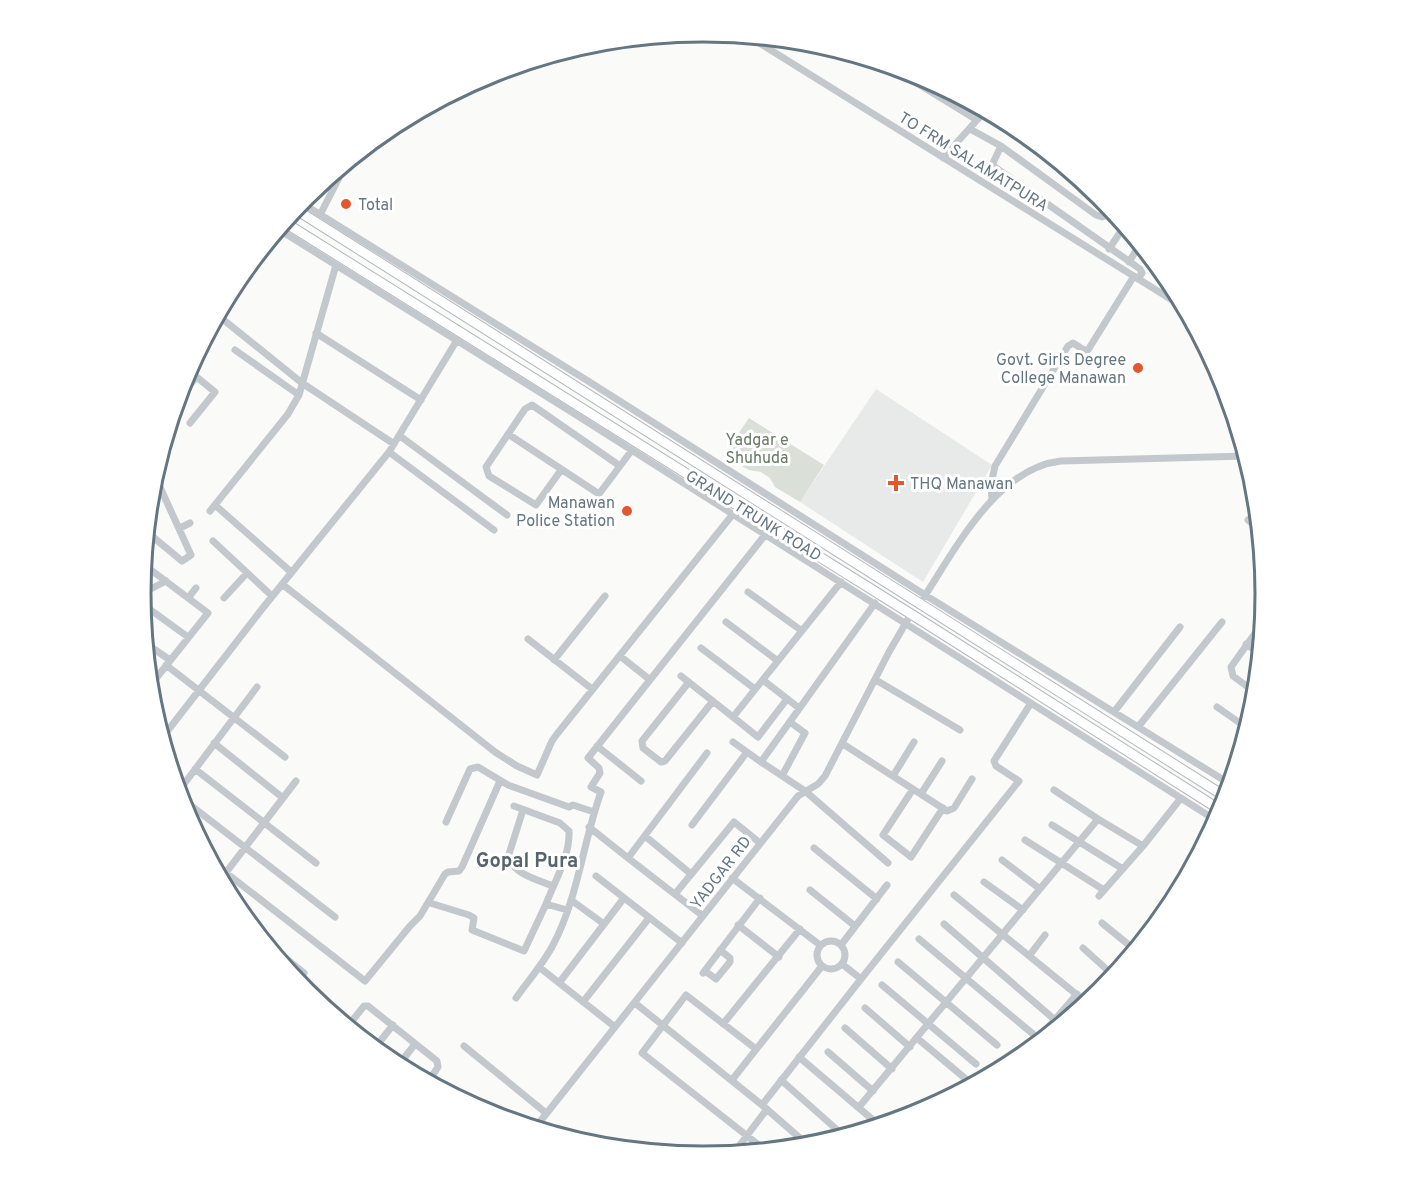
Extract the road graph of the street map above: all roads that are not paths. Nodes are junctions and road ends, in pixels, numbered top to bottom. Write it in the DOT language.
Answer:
graph roads {
  1 [pos="764,46"];
  2 [pos="931,92"];
  3 [pos="980,117"];
  4 [pos="977,120"];
  5 [pos="970,129"];
  6 [pos="1001,146"];
  7 [pos="944,158"];
  8 [pos="340,178"];
  9 [pos="309,209"];
  10 [pos="305,213"];
  11 [pos="1105,216"];
  12 [pos="322,219"];
  13 [pos="291,227"];
  14 [pos="1120,232"];
  15 [pos="285,233"];
  16 [pos="350,239"];
  17 [pos="1109,249"];
  18 [pos="1136,251"];
  19 [pos="1129,262"];
  20 [pos="336,265"];
  21 [pos="1136,278"];
  22 [pos="1169,299"];
  23 [pos="225,321"];
  24 [pos="316,333"];
  25 [pos="457,340"];
  26 [pos="235,350"];
  27 [pos="196,377"];
  28 [pos="302,382"];
  29 [pos="299,394"];
  30 [pos="421,400"];
  31 [pos="190,423"];
  32 [pos="668,431"];
  33 [pos="508,434"];
  34 [pos="400,436"];
  35 [pos="662,440"];
  36 [pos="394,444"];
  37 [pos="632,450"];
  38 [pos="389,452"];
  39 [pos="1237,456"];
  40 [pos="620,466"];
  41 [pos="561,470"];
  42 [pos="161,489"];
  43 [pos="750,496"];
  44 [pos="992,500"];
  45 [pos="743,508"];
  46 [pos="733,514"];
  47 [pos="507,515"];
  48 [pos="190,523"];
  49 [pos="180,528"];
  50 [pos="494,530"];
  51 [pos="765,535"];
  52 [pos="154,538"];
  53 [pos="213,542"];
  54 [pos="867,564"];
  55 [pos="152,570"];
  56 [pos="291,572"];
  57 [pos="247,573"];
  58 [pos="166,581"];
  59 [pos="841,582"];
  60 [pos="282,584"];
  61 [pos="196,588"];
  62 [pos="151,589"];
  63 [pos="748,592"];
  64 [pos="272,596"];
  65 [pos="605,596"];
  66 [pos="188,598"];
  67 [pos="224,598"];
  68 [pos="923,599"];
  69 [pos="875,603"];
  70 [pos="151,611"];
  71 [pos="911,614"];
  72 [pos="726,622"];
  73 [pos="1222,622"];
  74 [pos="906,623"];
  75 [pos="1180,627"];
  76 [pos="802,631"];
  77 [pos="1254,634"];
  78 [pos="188,637"];
  79 [pos="528,639"];
  80 [pos="1246,644"];
  81 [pos="701,648"];
  82 [pos="1252,648"];
  83 [pos="154,651"];
  84 [pos="620,656"];
  85 [pos="555,660"];
  86 [pos="778,661"];
  87 [pos="168,663"];
  88 [pos="158,676"];
  89 [pos="681,676"];
  90 [pos="649,679"];
  91 [pos="763,680"];
  92 [pos="876,680"];
  93 [pos="689,682"];
  94 [pos="1247,686"];
  95 [pos="257,687"];
  96 [pos="592,689"];
  97 [pos="755,689"];
  98 [pos="199,690"];
  99 [pos="787,699"];
  100 [pos="713,701"];
  101 [pos="1031,703"];
  102 [pos="1217,706"];
  103 [pos="799,708"];
  104 [pos="1114,712"];
  105 [pos="234,717"];
  106 [pos="733,717"];
  107 [pos="790,722"];
  108 [pos="1239,722"];
  109 [pos="1138,727"];
  110 [pos="168,730"];
  111 [pos="960,730"];
  112 [pos="733,742"];
  113 [pos="914,742"];
  114 [pos="214,744"];
  115 [pos="843,744"];
  116 [pos="597,746"];
  117 [pos="747,752"];
  118 [pos="707,753"];
  119 [pos="285,756"];
  120 [pos="942,761"];
  121 [pos="761,762"];
  122 [pos="195,769"];
  123 [pos="782,776"];
  124 [pos="893,776"];
  125 [pos="972,779"];
  126 [pos="1223,780"];
  127 [pos="296,781"];
  128 [pos="500,781"];
  129 [pos="641,781"];
  130 [pos="185,783"];
  131 [pos="913,789"];
  132 [pos="1054,790"];
  133 [pos="805,791"];
  134 [pos="1218,792"];
  135 [pos="921,794"];
  136 [pos="283,798"];
  137 [pos="1180,798"];
  138 [pos="1213,805"];
  139 [pos="514,806"];
  140 [pos="195,808"];
  141 [pos="943,808"];
  142 [pos="523,810"];
  143 [pos="594,812"];
  144 [pos="1208,816"];
  145 [pos="1098,819"];
  146 [pos="264,822"];
  147 [pos="446,822"];
  148 [pos="692,825"];
  149 [pos="1052,825"];
  150 [pos="589,826"];
  151 [pos="645,837"];
  152 [pos="1025,840"];
  153 [pos="1080,841"];
  154 [pos="760,843"];
  155 [pos="1143,846"];
  156 [pos="245,848"];
  157 [pos="814,848"];
  158 [pos="628,858"];
  159 [pos="1002,860"];
  160 [pos="316,863"];
  161 [pos="888,863"];
  162 [pos="1061,864"];
  163 [pos="1123,869"];
  164 [pos="226,873"];
  165 [pos="228,874"];
  166 [pos="691,874"];
  167 [pos="596,876"];
  168 [pos="732,878"];
  169 [pos="984,882"];
  170 [pos="887,885"];
  171 [pos="553,886"];
  172 [pos="1040,889"];
  173 [pos="810,890"];
  174 [pos="675,894"];
  175 [pos="954,895"];
  176 [pos="624,898"];
  177 [pos="759,898"];
  178 [pos="877,899"];
  179 [pos="571,900"];
  180 [pos="430,903"];
  181 [pos="546,904"];
  182 [pos="567,910"];
  183 [pos="1023,910"];
  184 [pos="703,916"];
  185 [pos="336,917"];
  186 [pos="649,918"];
  187 [pos="1102,923"];
  188 [pos="604,924"];
  189 [pos="944,924"];
  190 [pos="738,925"];
  191 [pos="855,926"];
  192 [pos="800,929"];
  193 [pos="1003,934"];
  194 [pos="1046,935"];
  195 [pos="919,939"];
  196 [pos="682,943"];
  197 [pos="820,945"];
  198 [pos="841,945"];
  199 [pos="1129,945"];
  200 [pos="1083,948"];
  201 [pos="720,950"];
  202 [pos="1029,956"];
  203 [pos="778,957"];
  204 [pos="984,957"];
  205 [pos="898,962"];
  206 [pos="842,964"];
  207 [pos="822,966"];
  208 [pos="539,967"];
  209 [pos="297,968"];
  210 [pos="1107,970"];
  211 [pos="304,973"];
  212 [pos="861,979"];
  213 [pos="966,979"];
  214 [pos="559,982"];
  215 [pos="882,985"];
  216 [pos="1077,994"];
  217 [pos="1080,997"];
  218 [pos="516,998"];
  219 [pos="583,1002"];
  220 [pos="947,1002"];
  221 [pos="635,1003"];
  222 [pos="865,1008"];
  223 [pos="1058,1016"];
  224 [pos="353,1020"];
  225 [pos="1055,1020"];
  226 [pos="929,1023"];
  227 [pos="723,1024"];
  228 [pos="393,1025"];
  229 [pos="663,1025"];
  230 [pos="615,1028"];
  231 [pos="845,1028"];
  232 [pos="1034,1035"];
  233 [pos="917,1038"];
  234 [pos="380,1041"];
  235 [pos="415,1044"];
  236 [pos="997,1045"];
  237 [pos="464,1046"];
  238 [pos="910,1047"];
  239 [pos="756,1050"];
  240 [pos="828,1052"];
  241 [pos="799,1057"];
  242 [pos="404,1058"];
  243 [pos="976,1064"];
  244 [pos="892,1069"];
  245 [pos="433,1075"];
  246 [pos="966,1079"];
  247 [pos="732,1080"];
  248 [pos="781,1080"];
  249 [pos="873,1091"];
  250 [pos="764,1107"];
  251 [pos="859,1107"];
  252 [pos="546,1113"];
  253 [pos="873,1119"];
  254 [pos="540,1121"];
  255 [pos="836,1129"];
  256 [pos="747,1135"];
  257 [pos="799,1137"];
  258 [pos="757,1143"];
  259 [pos="740,1145"];
  1 -- 7 [label="street, TO FRM SALAMATPURA"];
  2 -- 4 [label="street"];
  3 -- 4 [label="street"];
  4 -- 5 [label="street"];
  5 -- 6 [label="street"];
  5 -- 7 [label="street"];
  6 -- 11 [label="street"];
  6 -- 17 [label="street"];
  7 -- 21 [label="street, TO FRM SALAMATPURA"];
  8 -- 12 [label="street"];
  9 -- 12 [label="street"];
  10 -- 12 [label="highway, GRAND TRUNK ROAD"];
  12 -- 16 [label="highway, GRAND TRUNK ROAD"];
  13 -- 45 [label="highway, GRAND TRUNK ROAD"];
  14 -- 17 [label="street"];
  15 -- 20 [label="street"];
  16 -- 32 [label="street"];
  16 -- 35 [label="highway, GRAND TRUNK ROAD"];
  17 -- 19 [label="street"];
  18 -- 19 [label="street"];
  19 -- 21 [label="street"];
  20 -- 24 [label="street"];
  20 -- 25 [label="street"];
  21 -- 22 [label="street, TO FRM SALAMATPURA"];
  21 -- 44 [label="street"];
  23 -- 28 [label="street"];
  24 -- 28 [label="street"];
  24 -- 30 [label="street"];
  25 -- 30 [label="street"];
  25 -- 37 [label="street"];
  26 -- 29 [label="street"];
  27 -- 31 [label="street"];
  28 -- 29 [label="street"];
  28 -- 36 [label="street"];
  29 -- 56 [label="street"];
  30 -- 34 [label="street"];
  32 -- 35 [label="street"];
  32 -- 54 [label="street"];
  33 -- 40 [label="street"];
  33 -- 41 [label="street"];
  33 -- 41 [label="street"];
  34 -- 36 [label="street"];
  34 -- 47 [label="street"];
  35 -- 43 [label="highway, GRAND TRUNK ROAD"];
  36 -- 38 [label="street"];
  37 -- 40 [label="street"];
  37 -- 46 [label="street"];
  38 -- 50 [label="street"];
  38 -- 56 [label="street"];
  39 -- 44 [label="street"];
  40 -- 41 [label="street"];
  42 -- 49 [label="street"];
  43 -- 45 [label="highway"];
  43 -- 54 [label="highway, GRAND TRUNK ROAD"];
  44 -- 68 [label="street"];
  45 -- 71 [label="highway, GRAND TRUNK ROAD"];
  46 -- 51 [label="street"];
  46 -- 84 [label="street"];
  48 -- 49 [label="street"];
  49 -- 52 [label="street"];
  51 -- 59 [label="street"];
  51 -- 90 [label="street"];
  53 -- 57 [label="street"];
  54 -- 68 [label="highway, GRAND TRUNK ROAD"];
  55 -- 58 [label="street"];
  56 -- 60 [label="street"];
  57 -- 64 [label="street"];
  57 -- 67 [label="street"];
  58 -- 62 [label="street"];
  58 -- 66 [label="street"];
  59 -- 69 [label="street"];
  59 -- 76 [label="street"];
  60 -- 64 [label="street"];
  60 -- 96 [label="street"];
  61 -- 66 [label="street"];
  63 -- 76 [label="street"];
  64 -- 98 [label="street"];
  65 -- 85 [label="street"];
  66 -- 78 [label="street"];
  68 -- 104 [label="street"];
  68 -- 134 [label="highway, GRAND TRUNK ROAD"];
  69 -- 74 [label="street"];
  69 -- 103 [label="street"];
  70 -- 78 [label="street"];
  71 -- 74 [label="street, YADGAR RD"];
  71 -- 138 [label="highway, GRAND TRUNK ROAD"];
  72 -- 86 [label="street"];
  73 -- 109 [label="street"];
  74 -- 92 [label="street, YADGAR RD"];
  74 -- 101 [label="street"];
  75 -- 104 [label="street"];
  76 -- 86 [label="street"];
  77 -- 80 [label="street"];
  78 -- 87 [label="street"];
  79 -- 85 [label="street"];
  80 -- 82 [label="street"];
  80 -- 94 [label="street"];
  81 -- 97 [label="street"];
  83 -- 87 [label="street"];
  84 -- 90 [label="street"];
  84 -- 96 [label="street"];
  85 -- 96 [label="street"];
  86 -- 91 [label="street"];
  87 -- 88 [label="street"];
  87 -- 98 [label="street"];
  89 -- 93 [label="street"];
  90 -- 116 [label="street"];
  91 -- 97 [label="street"];
  91 -- 99 [label="street"];
  92 -- 111 [label="street"];
  92 -- 115 [label="street, YADGAR RD"];
  93 -- 100 [label="street"];
  93 -- 100 [label="street"];
  95 -- 105 [label="street"];
  97 -- 106 [label="street"];
  98 -- 105 [label="street"];
  98 -- 110 [label="street"];
  99 -- 103 [label="street"];
  99 -- 106 [label="street"];
  100 -- 106 [label="street"];
  101 -- 137 [label="street"];
  101 -- 212 [label="street"];
  102 -- 108 [label="street"];
  103 -- 107 [label="street"];
  104 -- 109 [label="street"];
  105 -- 114 [label="street"];
  105 -- 119 [label="street"];
  107 -- 121 [label="street"];
  107 -- 123 [label="street"];
  109 -- 126 [label="street"];
  112 -- 117 [label="street"];
  113 -- 124 [label="street"];
  114 -- 122 [label="street"];
  114 -- 136 [label="street"];
  115 -- 124 [label="street"];
  115 -- 133 [label="street, YADGAR RD"];
  116 -- 129 [label="street"];
  116 -- 143 [label="street"];
  117 -- 121 [label="street"];
  117 -- 148 [label="street"];
  118 -- 151 [label="street"];
  120 -- 135 [label="street"];
  121 -- 123 [label="street"];
  122 -- 130 [label="street"];
  122 -- 146 [label="street"];
  123 -- 133 [label="street"];
  124 -- 131 [label="street"];
  125 -- 141 [label="street"];
  127 -- 136 [label="street"];
  128 -- 143 [label="street"];
  128 -- 147 [label="street"];
  128 -- 180 [label="street"];
  131 -- 135 [label="street"];
  131 -- 141 [label="street"];
  132 -- 145 [label="street"];
  133 -- 154 [label="street, YADGAR RD"];
  133 -- 161 [label="street"];
  135 -- 141 [label="street"];
  136 -- 146 [label="street"];
  137 -- 144 [label="street"];
  137 -- 155 [label="street"];
  139 -- 142 [label="street"];
  140 -- 156 [label="street"];
  142 -- 171 [label="street"];
  142 -- 171 [label="street"];
  143 -- 150 [label="street"];
  145 -- 153 [label="street"];
  145 -- 155 [label="street"];
  146 -- 156 [label="street"];
  146 -- 160 [label="street"];
  149 -- 153 [label="street"];
  150 -- 158 [label="street"];
  150 -- 179 [label="street"];
  151 -- 158 [label="street"];
  151 -- 166 [label="street"];
  152 -- 162 [label="street"];
  153 -- 162 [label="street"];
  153 -- 163 [label="street"];
  154 -- 166 [label="street"];
  154 -- 168 [label="street, YADGAR RD"];
  155 -- 163 [label="street"];
  156 -- 164 [label="street"];
  156 -- 185 [label="street"];
  157 -- 178 [label="street"];
  158 -- 174 [label="street"];
  159 -- 172 [label="street"];
  162 -- 163 [label="street"];
  162 -- 172 [label="street"];
  165 -- 180 [label="street"];
  166 -- 174 [label="street"];
  167 -- 176 [label="street"];
  168 -- 177 [label="street"];
  168 -- 184 [label="street, YADGAR RD"];
  169 -- 183 [label="street"];
  170 -- 178 [label="street"];
  171 -- 181 [label="street"];
  172 -- 183 [label="street"];
  173 -- 191 [label="street"];
  174 -- 184 [label="street"];
  175 -- 193 [label="street"];
  176 -- 186 [label="street"];
  176 -- 188 [label="street"];
  177 -- 190 [label="street"];
  177 -- 192 [label="street"];
  178 -- 191 [label="street"];
  179 -- 182 [label="street"];
  179 -- 188 [label="street"];
  180 -- 181 [label="street"];
  181 -- 182 [label="street"];
  182 -- 208 [label="street"];
  183 -- 193 [label="street"];
  184 -- 196 [label="street, YADGAR RD"];
  186 -- 196 [label="street"];
  186 -- 219 [label="street"];
  187 -- 199 [label="street"];
  188 -- 214 [label="street"];
  189 -- 204 [label="street"];
  190 -- 201 [label="street"];
  190 -- 203 [label="street"];
  191 -- 198 [label="street"];
  192 -- 197 [label="street"];
  192 -- 203 [label="street"];
  193 -- 202 [label="street"];
  193 -- 204 [label="street"];
  194 -- 202 [label="street"];
  195 -- 213 [label="street"];
  196 -- 221 [label="street, YADGAR RD"];
  197 -- 198 [label="street"];
  197 -- 207 [label="street"];
  198 -- 206 [label="street"];
  200 -- 210 [label="street"];
  201 -- 201 [label="street"];
  202 -- 216 [label="street"];
  203 -- 227 [label="street"];
  204 -- 213 [label="street"];
  204 -- 225 [label="street"];
  205 -- 220 [label="street"];
  206 -- 207 [label="street"];
  206 -- 212 [label="street"];
  207 -- 239 [label="street"];
  208 -- 214 [label="street"];
  208 -- 218 [label="street"];
  209 -- 211 [label="street"];
  212 -- 241 [label="street"];
  213 -- 220 [label="street"];
  213 -- 232 [label="street"];
  214 -- 219 [label="street"];
  215 -- 226 [label="street"];
  216 -- 217 [label="street"];
  216 -- 223 [label="street"];
  219 -- 230 [label="street"];
  220 -- 226 [label="street"];
  220 -- 236 [label="street"];
  221 -- 229 [label="street"];
  221 -- 230 [label="street, YADGAR RD"];
  222 -- 238 [label="street"];
  224 -- 228 [label="street"];
  226 -- 233 [label="street"];
  226 -- 243 [label="street"];
  227 -- 229 [label="street"];
  227 -- 239 [label="street"];
  228 -- 234 [label="street"];
  228 -- 235 [label="street"];
  229 -- 247 [label="street"];
  229 -- 256 [label="street"];
  230 -- 252 [label="street, YADGAR RD"];
  231 -- 244 [label="street"];
  233 -- 238 [label="street"];
  233 -- 246 [label="street"];
  235 -- 242 [label="street"];
  235 -- 245 [label="street"];
  237 -- 252 [label="street"];
  238 -- 244 [label="street"];
  239 -- 247 [label="street"];
  240 -- 249 [label="street"];
  241 -- 248 [label="street"];
  241 -- 251 [label="street"];
  244 -- 249 [label="street"];
  247 -- 250 [label="street"];
  248 -- 250 [label="street"];
  248 -- 255 [label="street"];
  249 -- 251 [label="street"];
  250 -- 256 [label="street"];
  250 -- 257 [label="street"];
  251 -- 253 [label="street"];
  252 -- 254 [label="street, YADGAR RD"];
  256 -- 258 [label="street"];
  256 -- 259 [label="street"];
}
